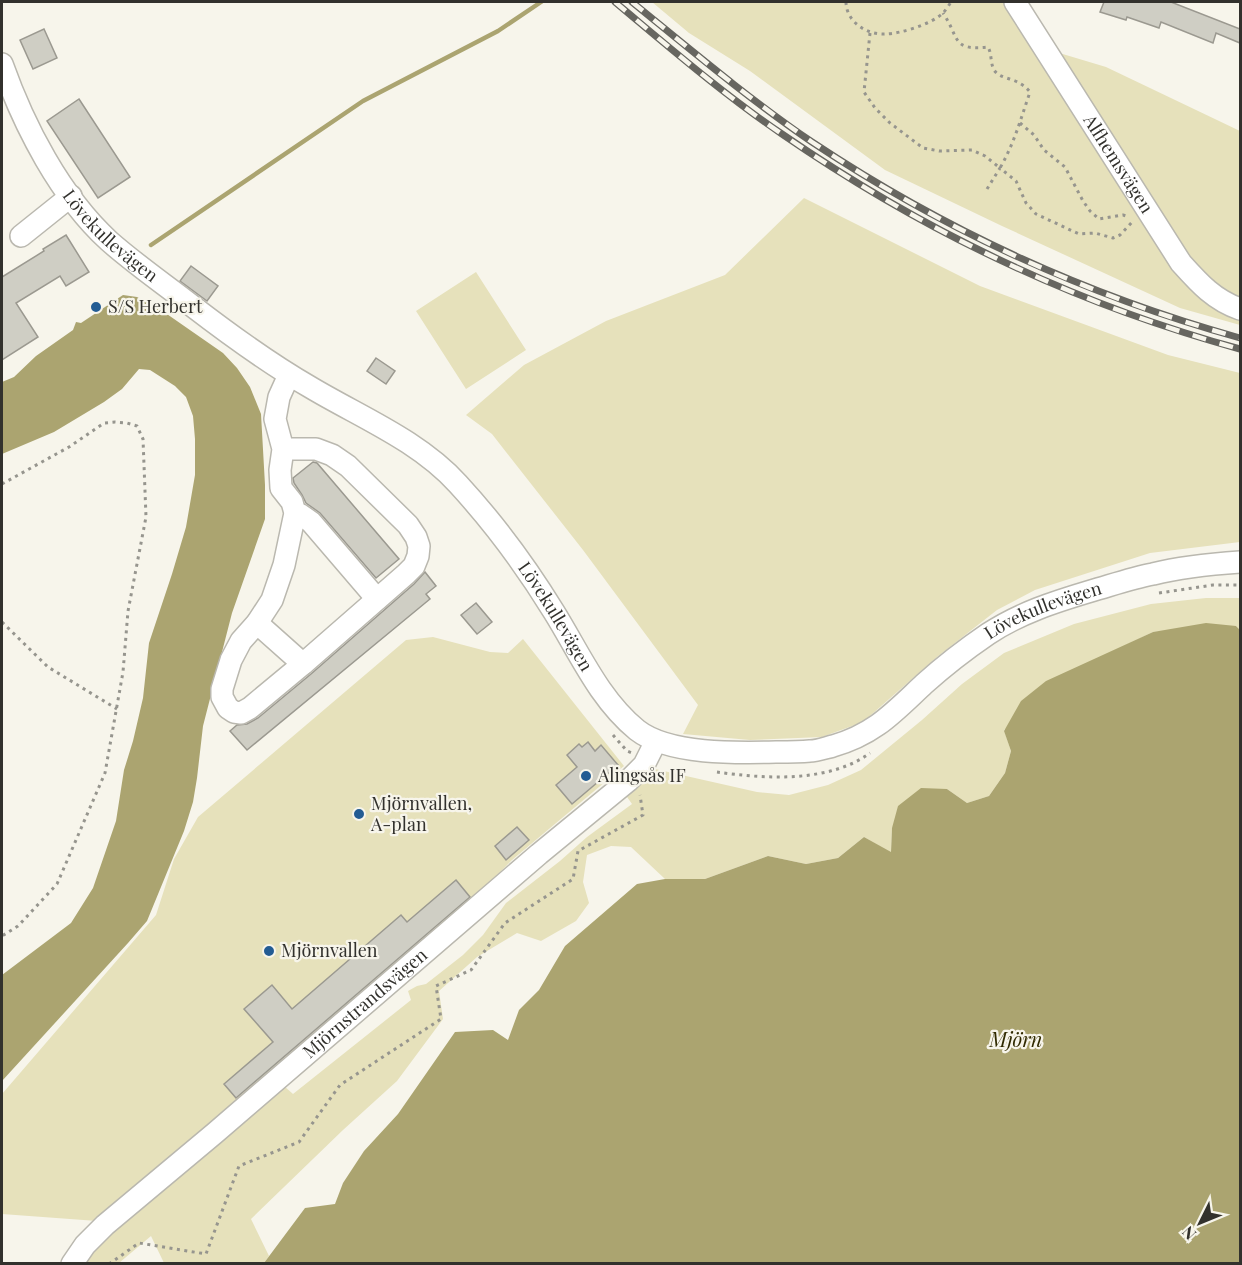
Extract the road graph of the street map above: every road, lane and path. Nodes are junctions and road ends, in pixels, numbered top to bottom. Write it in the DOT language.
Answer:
graph roads {
  1 [pos="846,2"];
  2 [pos="951,2"];
  3 [pos="1015,2"];
  4 [pos="943,13"];
  5 [pos="870,33"];
  6 [pos="2,64"];
  7 [pos="1020,123"];
  8 [pos="1000,168"];
  9 [pos="987,189"];
  10 [pos="71,196"];
  11 [pos="21,236"];
  12 [pos="1240,309"];
  13 [pos="289,375"];
  14 [pos="283,449"];
  15 [pos="2,484"];
  16 [pos="295,513"];
  17 [pos="1240,562"];
  18 [pos="377,599"];
  19 [pos="2,622"];
  20 [pos="257,622"];
  21 [pos="303,664"];
  22 [pos="117,709"];
  23 [pos="609,731"];
  24 [pos="627,751"];
  25 [pos="647,757"];
  26 [pos="2,936"];
  27 [pos="72,1263"];
  28 [pos="109,1263"];
  1 -- 5 [label="path"];
  2 -- 4 [label="path"];
  3 -- 12 [label="street, Alfhemsvägen"];
  4 -- 5 [label="path"];
  4 -- 7 [label="path"];
  5 -- 8 [label="path"];
  6 -- 10 [label="street, Lövekullevägen"];
  7 -- 8 [label="path"];
  7 -- 8 [label="path"];
  8 -- 9 [label="path"];
  10 -- 11 [label="street"];
  10 -- 13 [label="street, Lövekullevägen"];
  13 -- 14 [label="street"];
  13 -- 25 [label="street, Lövekullevägen"];
  14 -- 16 [label="street"];
  14 -- 18 [label="street"];
  15 -- 22 [label="path"];
  16 -- 18 [label="street"];
  16 -- 20 [label="street"];
  17 -- 25 [label="street, Lövekullevägen"];
  18 -- 21 [label="street"];
  19 -- 22 [label="path"];
  20 -- 21 [label="street"];
  20 -- 21 [label="street"];
  22 -- 26 [label="path"];
  23 -- 24 [label="path"];
  24 -- 25 [label="path"];
  24 -- 25 [label="path"];
  25 -- 27 [label="street, Mjörnstrandsvägen"];
  25 -- 28 [label="path"];
}
